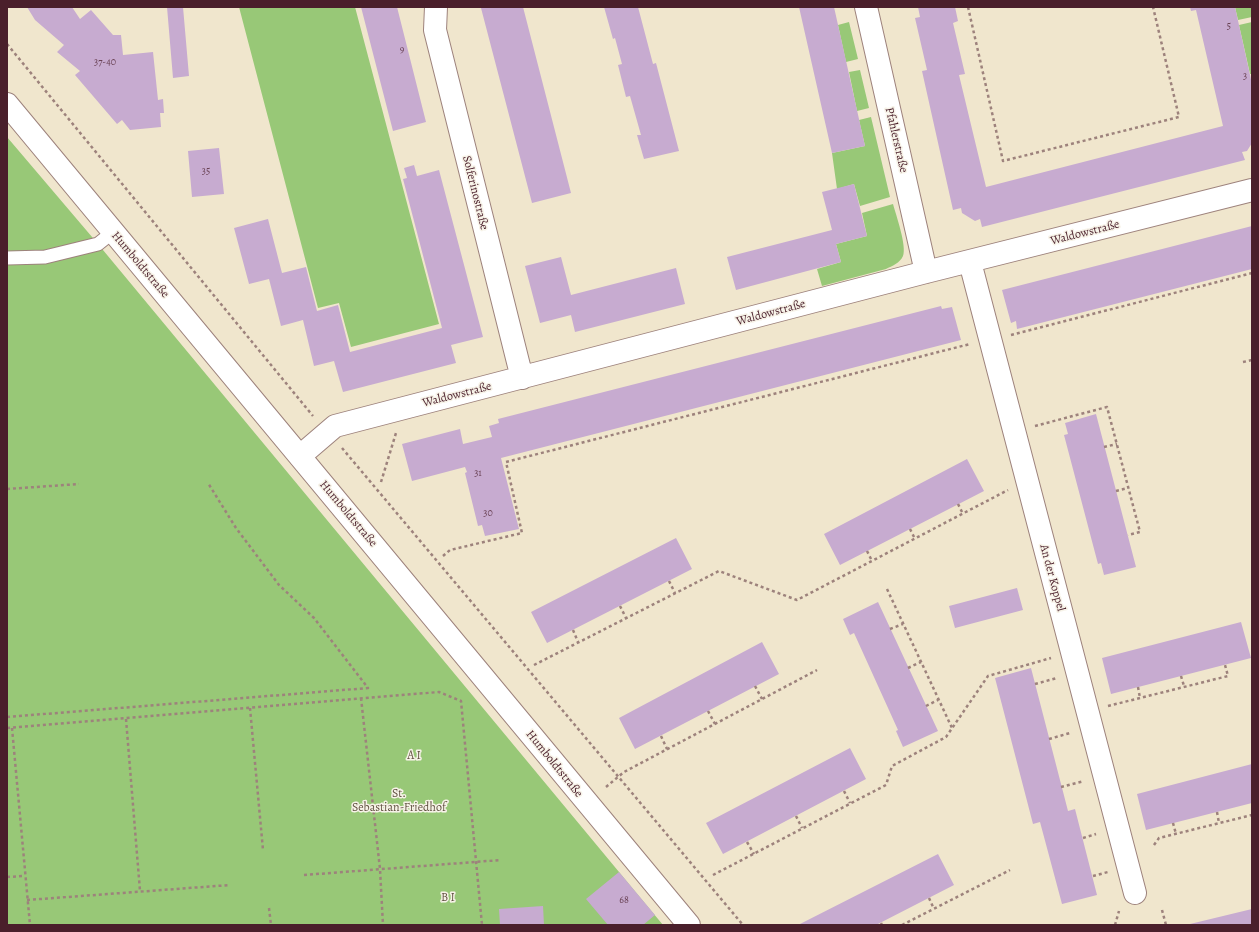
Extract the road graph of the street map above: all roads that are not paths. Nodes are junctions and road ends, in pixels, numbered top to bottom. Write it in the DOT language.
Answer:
graph roads {
  1 [pos="436,7"];
  2 [pos="866,7"];
  3 [pos="7,104"];
  4 [pos="1252,190"];
  5 [pos="113,232"];
  6 [pos="7,258"];
  7 [pos="970,262"];
  8 [pos="926,272"];
  9 [pos="522,378"];
  10 [pos="300,456"];
  11 [pos="1135,893"];
  12 [pos="688,925"];
  1 -- 9 [label="street, Solferinostraße"];
  2 -- 8 [label="street, Pfahlerstraße"];
  3 -- 5 [label="street, Humboldtstraße"];
  4 -- 7 [label="street, Waldowstraße"];
  5 -- 6 [label="lane"];
  5 -- 10 [label="street, Humboldtstraße"];
  7 -- 8 [label="street, Waldowstraße"];
  7 -- 11 [label="street, An der Koppel"];
  8 -- 9 [label="street, Waldowstraße"];
  9 -- 10 [label="street, Waldowstraße"];
  10 -- 12 [label="street, Humboldtstraße"];
}
